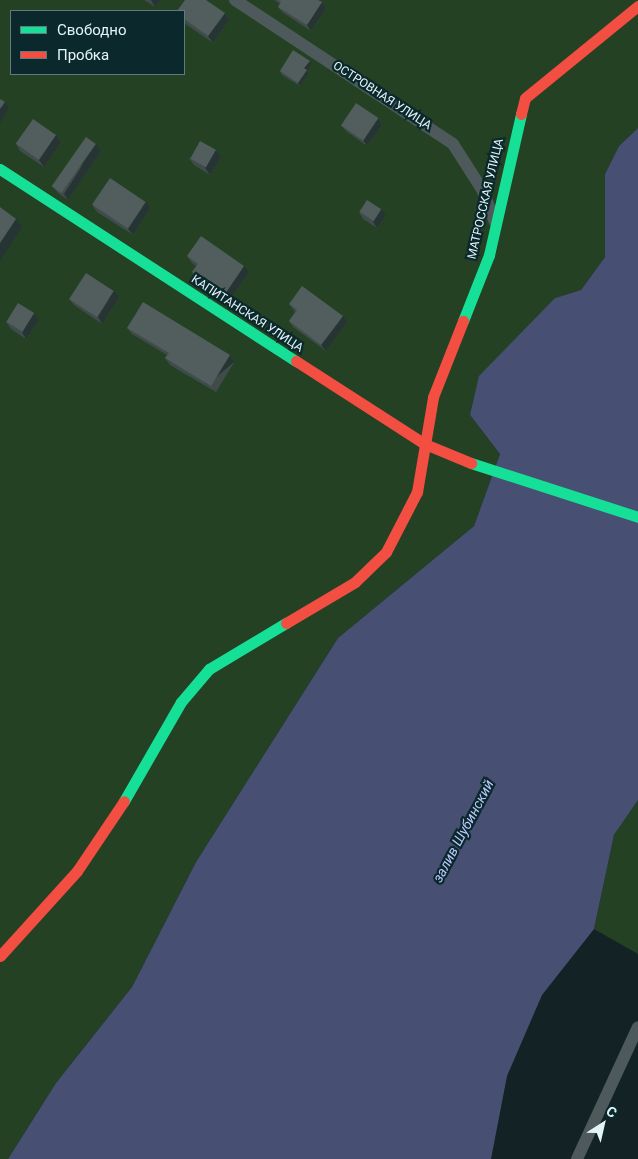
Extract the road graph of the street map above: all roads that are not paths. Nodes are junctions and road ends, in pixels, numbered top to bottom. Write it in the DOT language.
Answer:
graph roads {
  1 [pos="235,0"];
  2 [pos="638,6"];
  3 [pos="0,169"];
  4 [pos="494,222"];
  5 [pos="425,444"];
  6 [pos="638,517"];
  7 [pos="0,956"];
  8 [pos="638,1026"];
  9 [pos="577,1159"];
  1 -- 4 [label="street, ОСТРОВНАЯ УЛИЦА"];
  2 -- 4 [label="street, МАТРОССКАЯ УЛИЦА"];
  3 -- 5 [label="street, КАПИТАНСКАЯ УЛИЦА"];
  4 -- 5 [label="street, МАТРОССКАЯ УЛИЦА"];
  5 -- 6 [label="street, КАПИТАНСКАЯ УЛИЦА"];
  5 -- 7 [label="street, МАТРОССКАЯ УЛИЦА"];
  8 -- 9 [label="street"];
}
